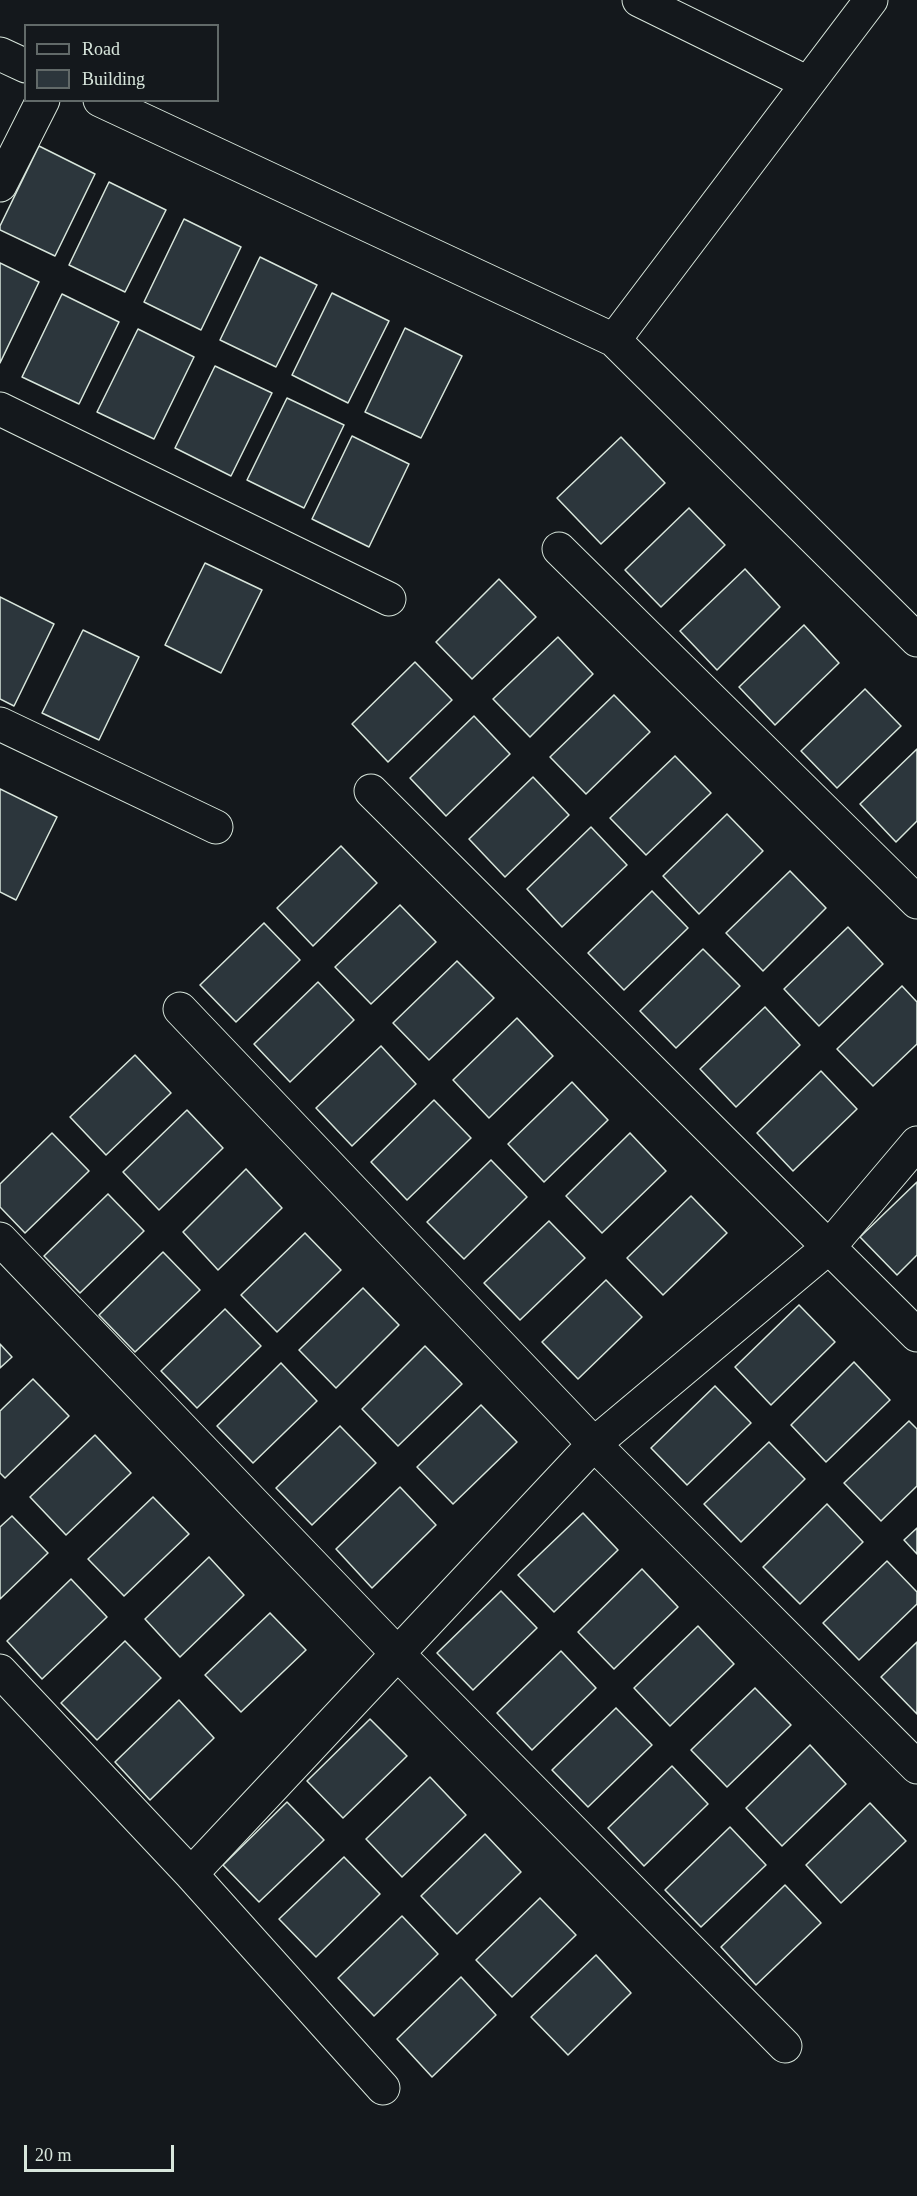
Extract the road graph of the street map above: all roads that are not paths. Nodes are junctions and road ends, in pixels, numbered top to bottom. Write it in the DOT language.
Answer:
graph roads {
  1 [pos="639,0"];
  2 [pos="871,0"];
  3 [pos="0,54"];
  4 [pos="24,65"];
  5 [pos="808,83"];
  6 [pos="42,102"];
  7 [pos="104,102"];
  8 [pos="0,185"];
  9 [pos="614,340"];
  10 [pos="0,410"];
  11 [pos="559,549"];
  12 [pos="389,599"];
  13 [pos="917,640"];
  14 [pos="0,724"];
  15 [pos="371,791"];
  16 [pos="216,827"];
  17 [pos="917,902"];
  18 [pos="180,1009"];
  19 [pos="917,1143"];
  20 [pos="0,1239"];
  21 [pos="829,1247"];
  22 [pos="917,1335"];
  23 [pos="594,1444"];
  24 [pos="398,1654"];
  25 [pos="0,1671"];
  26 [pos="917,1767"];
  27 [pos="191,1874"];
  28 [pos="785,2046"];
  29 [pos="383,2088"];
  1 -- 5 [label="street"];
  2 -- 5 [label="street"];
  3 -- 4 [label="street"];
  5 -- 9 [label="street"];
  6 -- 8 [label="street"];
  7 -- 9 [label="street"];
  9 -- 13 [label="street"];
  10 -- 12 [label="street"];
  11 -- 17 [label="street"];
  14 -- 16 [label="street"];
  15 -- 21 [label="street"];
  18 -- 23 [label="street"];
  19 -- 21 [label="street"];
  20 -- 24 [label="street"];
  21 -- 22 [label="street"];
  21 -- 23 [label="street"];
  23 -- 24 [label="street"];
  23 -- 26 [label="street"];
  24 -- 27 [label="street"];
  24 -- 28 [label="street"];
  25 -- 27 [label="street"];
  27 -- 29 [label="street"];
}
